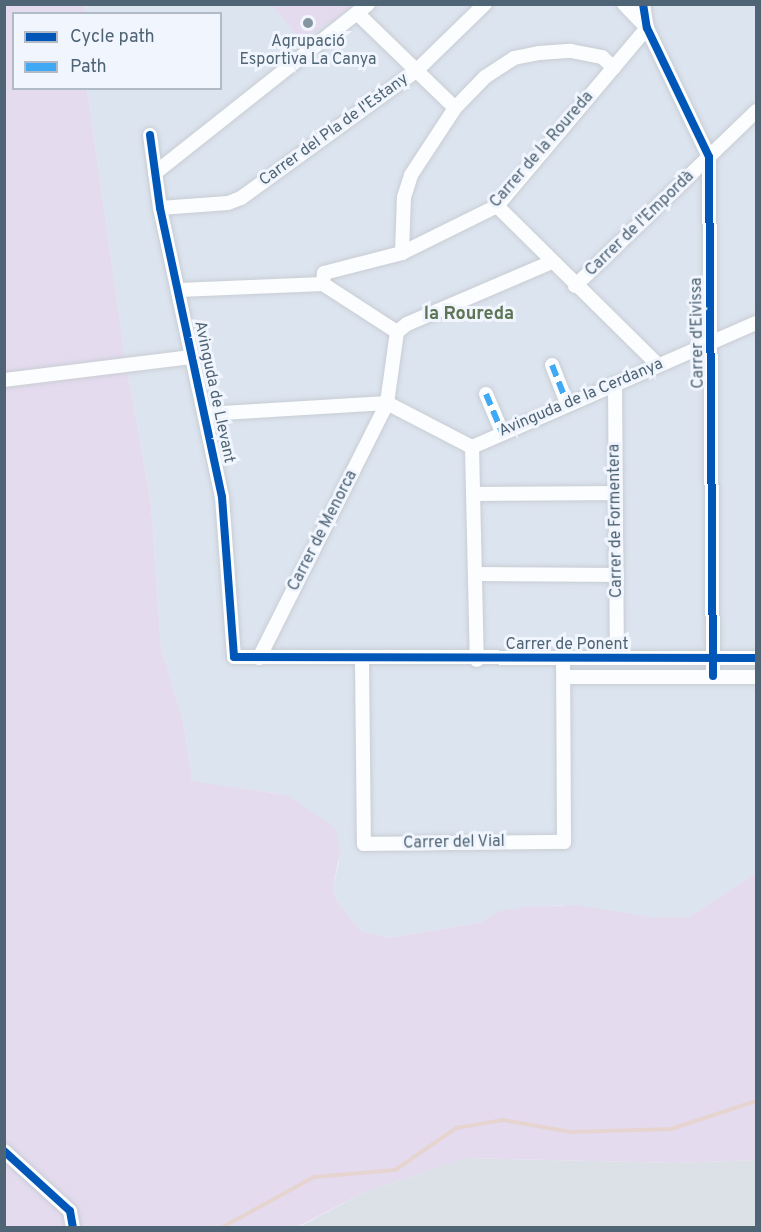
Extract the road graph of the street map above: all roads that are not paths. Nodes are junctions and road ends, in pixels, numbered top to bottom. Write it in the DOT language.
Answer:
graph roads {
  1 [pos="485,4"];
  2 [pos="624,4"];
  3 [pos="643,4"];
  4 [pos="363,9"];
  5 [pos="647,28"];
  6 [pos="614,68"];
  7 [pos="416,71"];
  8 [pos="456,108"];
  9 [pos="756,111"];
  10 [pos="150,135"];
  11 [pos="709,157"];
  12 [pos="155,173"];
  13 [pos="497,206"];
  14 [pos="160,208"];
  15 [pos="402,253"];
  16 [pos="552,262"];
  17 [pos="323,284"];
  18 [pos="575,286"];
  19 [pos="180,290"];
  20 [pos="756,323"];
  21 [pos="397,332"];
  22 [pos="712,340"];
  23 [pos="191,357"];
  24 [pos="658,365"];
  25 [pos="552,366"];
  26 [pos="4,380"];
  27 [pos="615,384"];
  28 [pos="486,394"];
  29 [pos="567,403"];
  30 [pos="387,404"];
  31 [pos="206,414"];
  32 [pos="502,432"];
  33 [pos="472,447"];
  34 [pos="615,493"];
  35 [pos="476,494"];
  36 [pos="478,574"];
  37 [pos="617,574"];
  38 [pos="234,657"];
  39 [pos="260,658"];
  40 [pos="563,658"];
  41 [pos="617,658"];
  42 [pos="713,658"];
  43 [pos="756,658"];
  44 [pos="362,660"];
  45 [pos="477,660"];
  46 [pos="713,676"];
  47 [pos="564,677"];
  48 [pos="756,677"];
  49 [pos="4,1151"];
  50 [pos="73,1227"];
  1 -- 7 [label="street, Carrer del Pla de l'Estany"];
  2 -- 5 [label="street"];
  3 -- 5 [label="street, Carrer d'Eivissa"];
  4 -- 7 [label="street"];
  4 -- 12 [label="street"];
  5 -- 6 [label="street, Carrer de la Roureda"];
  5 -- 11 [label="street, Carrer d'Eivissa"];
  6 -- 8 [label="street"];
  6 -- 13 [label="street, Carrer de la Roureda"];
  7 -- 8 [label="street"];
  7 -- 14 [label="street, Carrer del Pla de l'Estany"];
  8 -- 15 [label="street"];
  9 -- 11 [label="street, Carrer de l'Empordà"];
  10 -- 12 [label="street, Avinguda de Llevant"];
  11 -- 18 [label="street, Carrer de l'Empordà"];
  11 -- 22 [label="street, Carrer d'Eivissa"];
  12 -- 14 [label="street, Avinguda de Llevant"];
  13 -- 15 [label="street, Carrer de la Roureda"];
  13 -- 16 [label="street"];
  14 -- 19 [label="street, Avinguda de Llevant"];
  15 -- 17 [label="street, Carrer de la Roureda"];
  16 -- 18 [label="street"];
  16 -- 21 [label="street"];
  17 -- 19 [label="street"];
  17 -- 21 [label="street"];
  18 -- 24 [label="street"];
  19 -- 23 [label="street, Avinguda de Llevant"];
  20 -- 22 [label="street, Avinguda de la Cerdanya"];
  21 -- 30 [label="street"];
  22 -- 24 [label="street, Avinguda de la Cerdanya"];
  22 -- 42 [label="street, Carrer d'Eivissa"];
  23 -- 26 [label="street"];
  23 -- 31 [label="street, Avinguda de Llevant"];
  24 -- 27 [label="street, Avinguda de la Cerdanya"];
  25 -- 29 [label="street"];
  27 -- 29 [label="street, Avinguda de la Cerdanya"];
  27 -- 34 [label="street, Carrer de Formentera"];
  28 -- 32 [label="street"];
  29 -- 32 [label="street, Avinguda de la Cerdanya"];
  30 -- 31 [label="street"];
  30 -- 33 [label="street"];
  30 -- 39 [label="street, Carrer de Menorca"];
  31 -- 38 [label="street, Avinguda de Llevant"];
  32 -- 33 [label="street, Avinguda de la Cerdanya"];
  33 -- 35 [label="street"];
  34 -- 35 [label="street"];
  34 -- 37 [label="street, Carrer de Formentera"];
  35 -- 36 [label="street"];
  36 -- 37 [label="street"];
  36 -- 45 [label="street"];
  37 -- 41 [label="street, Carrer de Formentera"];
  38 -- 39 [label="street, Carrer de Ponent"];
  39 -- 44 [label="street, Carrer de Ponent"];
  40 -- 41 [label="street, Carrer de Ponent"];
  40 -- 45 [label="street, Carrer de Ponent"];
  40 -- 47 [label="street, Carrer de Ponent"];
  41 -- 42 [label="street, Carrer de Ponent"];
  42 -- 43 [label="street, Carrer de Ponent"];
  42 -- 46 [label="street, Carrer d'Eivissa"];
  44 -- 45 [label="street, Carrer de Ponent"];
  44 -- 47 [label="street, Carrer del Vial"];
  46 -- 47 [label="street, Carrer de Ponent"];
  46 -- 48 [label="street, Carrer de Ponent"];
  49 -- 50 [label="street"];
}
